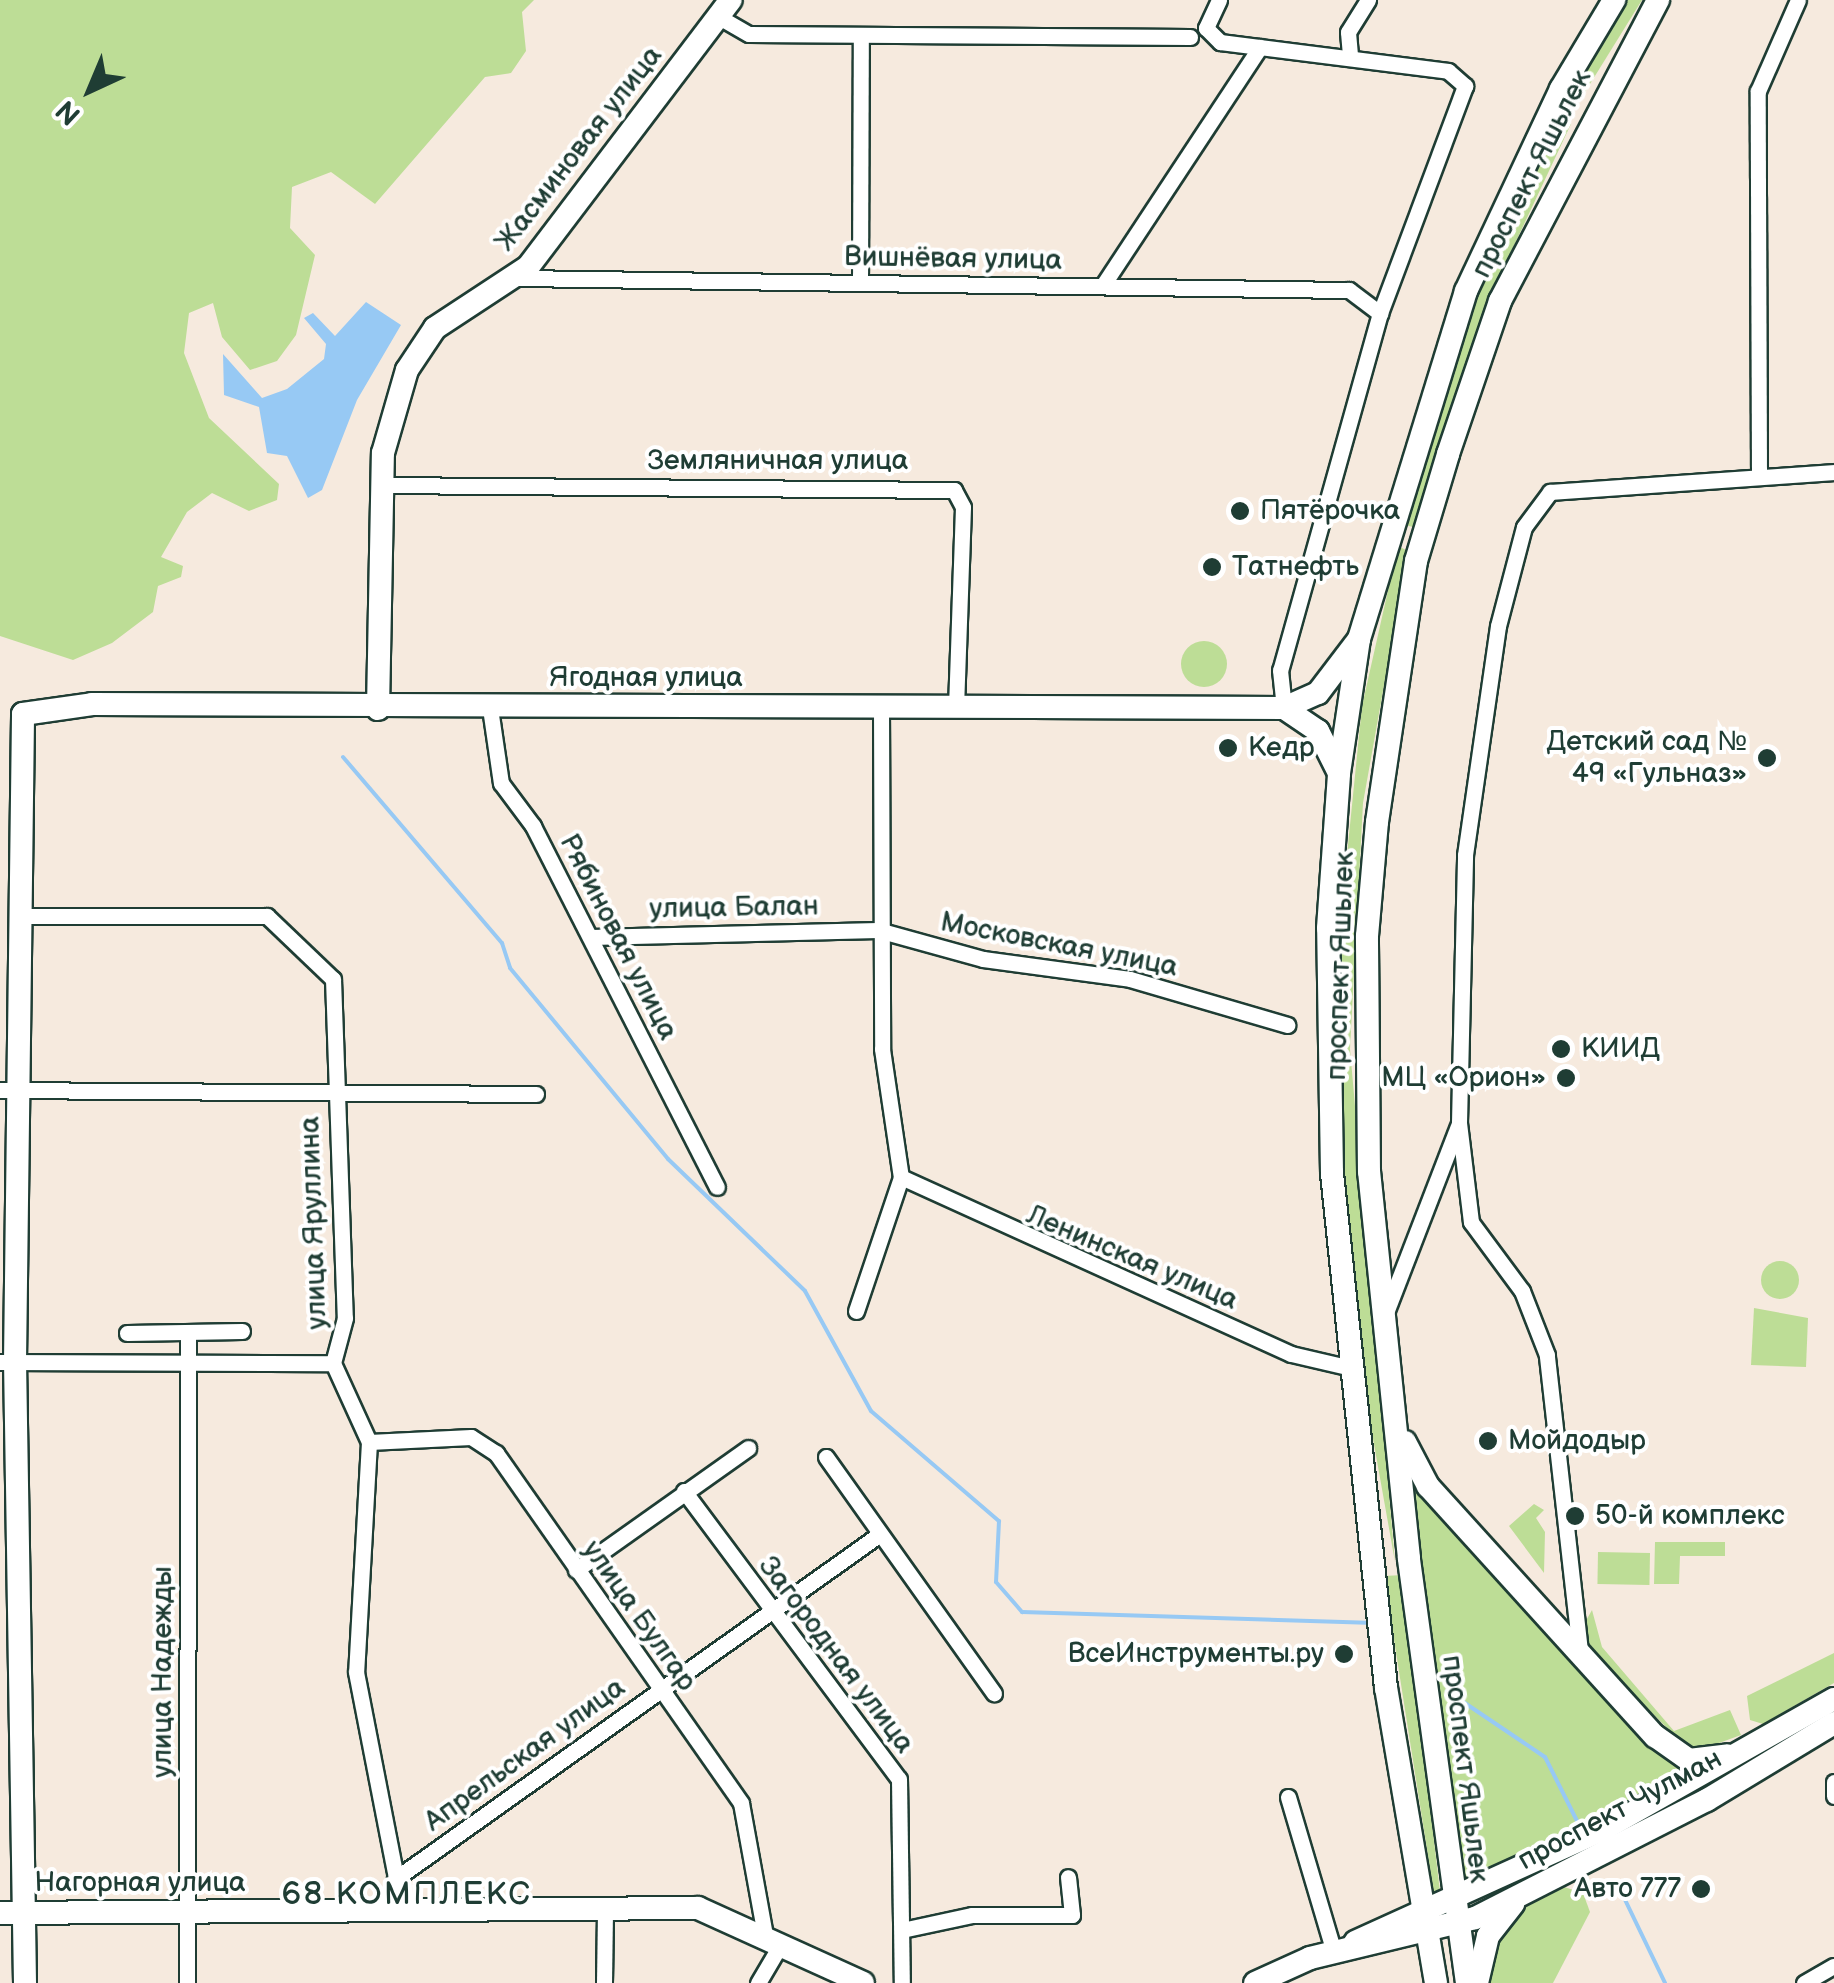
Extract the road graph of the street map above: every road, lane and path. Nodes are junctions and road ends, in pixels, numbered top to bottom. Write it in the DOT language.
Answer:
graph roads {
  1 [pos="1219,0"];
  2 [pos="1368,0"];
  3 [pos="1614,0"];
  4 [pos="1658,0"];
  5 [pos="1798,0"];
  6 [pos="725,8"];
  7 [pos="861,35"];
  8 [pos="1190,37"];
  9 [pos="1260,47"];
  10 [pos="1350,56"];
  11 [pos="1561,88"];
  12 [pos="1595,113"];
  13 [pos="518,278"];
  14 [pos="860,283"];
  15 [pos="1103,285"];
  16 [pos="1380,313"];
  17 [pos="1758,472"];
  18 [pos="1834,472"];
  19 [pos="381,485"];
  20 [pos="1385,549"];
  21 [pos="1416,561"];
  22 [pos="1359,639"];
  23 [pos="490,708"];
  24 [pos="881,708"];
  25 [pos="956,708"];
  26 [pos="1284,708"];
  27 [pos="378,710"];
  28 [pos="1339,773"];
  29 [pos="9,879"];
  30 [pos="19,916"];
  31 [pos="878,930"];
  32 [pos="591,937"];
  33 [pos="1287,1025"];
  34 [pos="8,1090"];
  35 [pos="335,1090"];
  36 [pos="536,1094"];
  37 [pos="1459,1123"];
  38 [pos="900,1177"];
  39 [pos="717,1187"];
  40 [pos="856,1311"];
  41 [pos="1384,1319"];
  42 [pos="242,1331"];
  43 [pos="188,1332"];
  44 [pos="127,1333"];
  45 [pos="7,1362"];
  46 [pos="188,1362"];
  47 [pos="332,1362"];
  48 [pos="1351,1368"];
  49 [pos="1395,1410"];
  50 [pos="369,1442"];
  51 [pos="748,1448"];
  52 [pos="826,1457"];
  53 [pos="684,1492"];
  54 [pos="880,1534"];
  55 [pos="1370,1554"];
  56 [pos="1409,1558"];
  57 [pos="576,1570"];
  58 [pos="770,1609"];
  59 [pos="1582,1660"];
  60 [pos="659,1689"];
  61 [pos="994,1694"];
  62 [pos="1834,1699"];
  63 [pos="1834,1723"];
  64 [pos="1747,1750"];
  65 [pos="1288,1797"];
  66 [pos="1414,1871"];
  67 [pos="1068,1877"];
  68 [pos="396,1879"];
  69 [pos="1519,1898"];
  70 [pos="1451,1901"];
  71 [pos="402,1909"];
  72 [pos="605,1910"];
  73 [pos="0,1912"];
  74 [pos="26,1913"];
  75 [pos="187,1914"];
  76 [pos="1424,1922"];
  77 [pos="1454,1925"];
  78 [pos="902,1930"];
  79 [pos="773,1940"];
  80 [pos="1372,1941"];
  81 [pos="1334,1952"];
  82 [pos="1834,1966"];
  83 [pos="24,1983"];
  84 [pos="186,1983"];
  85 [pos="604,1983"];
  86 [pos="758,1983"];
  87 [pos="863,1983"];
  88 [pos="902,1983"];
  89 [pos="1255,1983"];
  90 [pos="1435,1983"];
  91 [pos="1467,1983"];
  92 [pos="1476,1983"];
  93 [pos="1804,1983"];
  1 -- 9 [label="street"];
  2 -- 10 [label="street"];
  3 -- 11 [label="main road, проспект Яшьлек"];
  4 -- 12 [label="main road, проспект Яшьлек"];
  5 -- 17 [label="street"];
  6 -- 7 [label="street"];
  6 -- 13 [label="main road, Жасминовая улица"];
  7 -- 8 [label="street"];
  7 -- 14 [label="street"];
  9 -- 10 [label="street"];
  9 -- 15 [label="street"];
  10 -- 16 [label="street"];
  11 -- 12 [label="main road"];
  11 -- 20 [label="main road, проспект Яшьлек"];
  12 -- 21 [label="main road, проспект Яшьлек"];
  13 -- 14 [label="street, Вишнёвая улица"];
  13 -- 19 [label="main road, Жасминовая улица"];
  14 -- 15 [label="street, Вишнёвая улица"];
  15 -- 16 [label="street, Вишнёвая улица"];
  16 -- 26 [label="street"];
  17 -- 18 [label="street"];
  17 -- 37 [label="street"];
  19 -- 25 [label="street, Земляничная улица"];
  19 -- 27 [label="main road, Жасминовая улица"];
  20 -- 21 [label="main road"];
  20 -- 22 [label="main road, проспект Яшьлек"];
  21 -- 41 [label="main road, проспект Яшьлек"];
  22 -- 26 [label="main road"];
  22 -- 28 [label="main road, проспект Яшьлек"];
  23 -- 24 [label="main road, Ягодная улица"];
  23 -- 27 [label="main road, Ягодная улица"];
  23 -- 32 [label="street, Рябиновая улица"];
  24 -- 25 [label="main road, Ягодная улица"];
  24 -- 31 [label="street"];
  25 -- 26 [label="main road, Ягодная улица"];
  26 -- 28 [label="main road"];
  27 -- 29 [label="main road, Ягодная улица"];
  28 -- 48 [label="main road, проспект Яшьлек"];
  29 -- 30 [label="main road"];
  30 -- 34 [label="main road"];
  30 -- 35 [label="street, улица Яруллина"];
  31 -- 32 [label="street, улица Балан"];
  31 -- 33 [label="street, Московская улица"];
  31 -- 38 [label="street"];
  32 -- 39 [label="street, Рябиновая улица"];
  34 -- 35 [label="street"];
  34 -- 45 [label="main road"];
  35 -- 36 [label="street"];
  35 -- 47 [label="street, улица Яруллина"];
  37 -- 41 [label="street"];
  37 -- 59 [label="street"];
  38 -- 40 [label="street"];
  38 -- 48 [label="street, Ленинская улица"];
  41 -- 49 [label="main road, проспект Яшьлек"];
  42 -- 43 [label="street"];
  43 -- 44 [label="street"];
  43 -- 46 [label="street, улица Надежды"];
  45 -- 46 [label="street"];
  45 -- 74 [label="main road"];
  46 -- 47 [label="street"];
  46 -- 75 [label="street, улица Надежды"];
  47 -- 50 [label="street, улица Яруллина"];
  48 -- 55 [label="main road, проспект Яшьлек"];
  49 -- 56 [label="main road, проспект Яшьлек"];
  49 -- 59 [label="main road, проспект Чулман"];
  50 -- 57 [label="street, улица Булгар"];
  50 -- 68 [label="street, улица Яруллина"];
  51 -- 53 [label="street"];
  52 -- 54 [label="street"];
  53 -- 57 [label="street"];
  53 -- 58 [label="street, Загородная улица"];
  54 -- 58 [label="street, Апрельская улица"];
  54 -- 61 [label="street"];
  55 -- 56 [label="main road"];
  55 -- 66 [label="main road, проспект Яшьлек"];
  56 -- 70 [label="main road, проспект Яшьлек"];
  57 -- 60 [label="street, улица Булгар"];
  58 -- 60 [label="street, Апрельская улица"];
  58 -- 78 [label="street, Загородная улица"];
  59 -- 64 [label="main road, проспект Чулман"];
  60 -- 68 [label="street, Апрельская улица"];
  60 -- 79 [label="street, улица Булгар"];
  62 -- 64 [label="main road, проспект Чулман"];
  63 -- 69 [label="main road, проспект Чулман"];
  64 -- 70 [label="main road, проспект Чулман"];
  65 -- 81 [label="street"];
  66 -- 76 [label="main road, проспект Яшьлек"];
  66 -- 80 [label="main road"];
  67 -- 78 [label="street"];
  68 -- 71 [label="street, улица Яруллина"];
  69 -- 77 [label="main road, проспект Чулман"];
  69 -- 92 [label="main road"];
  70 -- 76 [label="main road, проспект Чулман"];
  70 -- 77 [label="main road, проспект Яшьлек"];
  71 -- 72 [label="main road, Нагорная улица"];
  71 -- 75 [label="main road, Нагорная улица"];
  72 -- 79 [label="main road, Нагорная улица"];
  72 -- 85 [label="street"];
  73 -- 74 [label="main road, Нагорная улица"];
  74 -- 75 [label="main road, Нагорная улица"];
  74 -- 83 [label="main road"];
  75 -- 84 [label="street, улица Надежды"];
  76 -- 77 [label="main road, проспект Чулман"];
  76 -- 80 [label="main road"];
  76 -- 90 [label="main road, проспект Яшьлек"];
  77 -- 91 [label="main road, проспект Яшьлек"];
  78 -- 88 [label="street, Загородная улица"];
  79 -- 86 [label="street"];
  79 -- 87 [label="main road, Нагорная улица"];
  80 -- 81 [label="main road"];
  80 -- 90 [label="main road"];
  81 -- 89 [label="main road"];
  82 -- 93 [label="street"];
}
